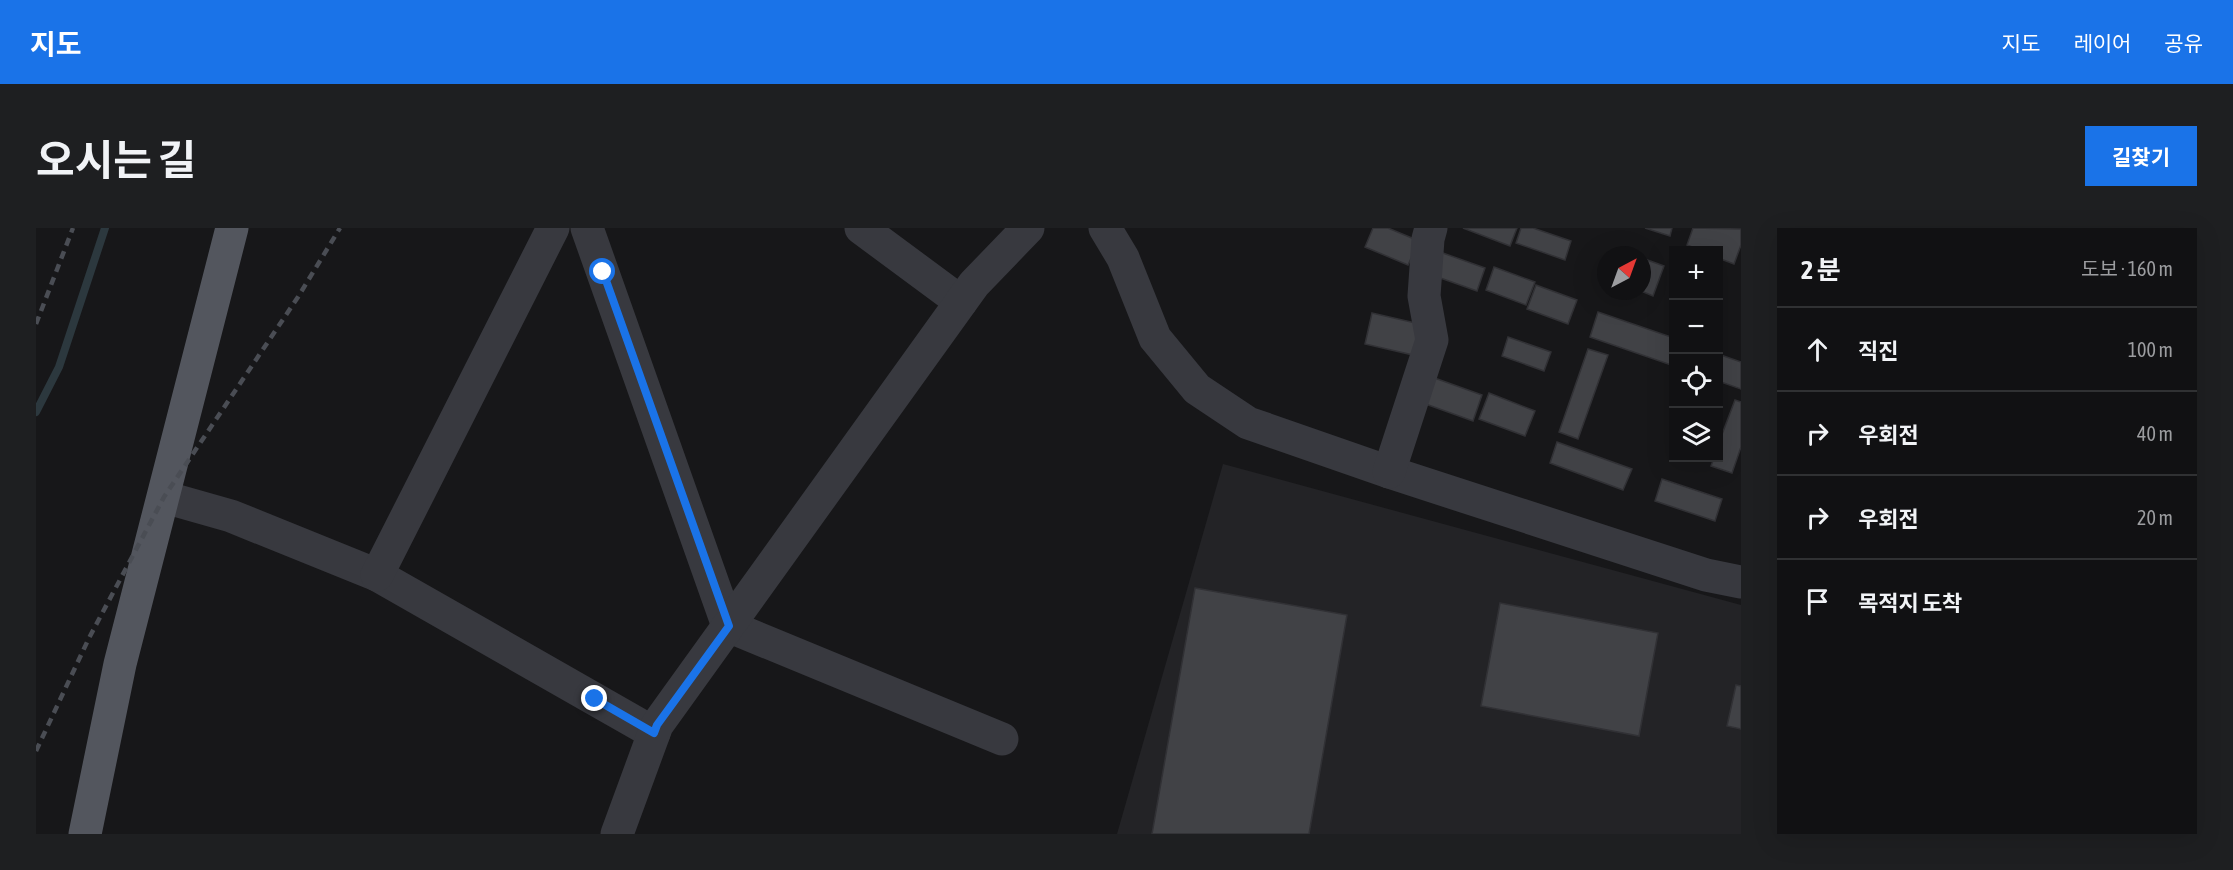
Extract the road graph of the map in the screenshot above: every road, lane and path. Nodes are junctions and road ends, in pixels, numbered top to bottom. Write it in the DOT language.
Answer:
graph roads {
  1 [pos="232,228"];
  2 [pos="553,228"];
  3 [pos="587,228"];
  4 [pos="861,228"];
  5 [pos="1028,228"];
  6 [pos="1105,228"];
  7 [pos="1431,228"];
  8 [pos="961,302"];
  9 [pos="1389,472"];
  10 [pos="164,497"];
  11 [pos="376,575"];
  12 [pos="1741,582"];
  13 [pos="729,626"];
  14 [pos="654,733"];
  15 [pos="1002,739"];
  16 [pos="85,834"];
  17 [pos="617,834"];
  1 -- 10 [label="main road"];
  2 -- 11 [label="street"];
  3 -- 13 [label="street"];
  4 -- 8 [label="street"];
  5 -- 8 [label="street"];
  6 -- 9 [label="street"];
  7 -- 9 [label="street"];
  8 -- 13 [label="street"];
  9 -- 12 [label="street"];
  10 -- 11 [label="street"];
  10 -- 16 [label="main road"];
  11 -- 14 [label="street"];
  13 -- 14 [label="street"];
  13 -- 15 [label="street"];
  14 -- 17 [label="street"];
}
